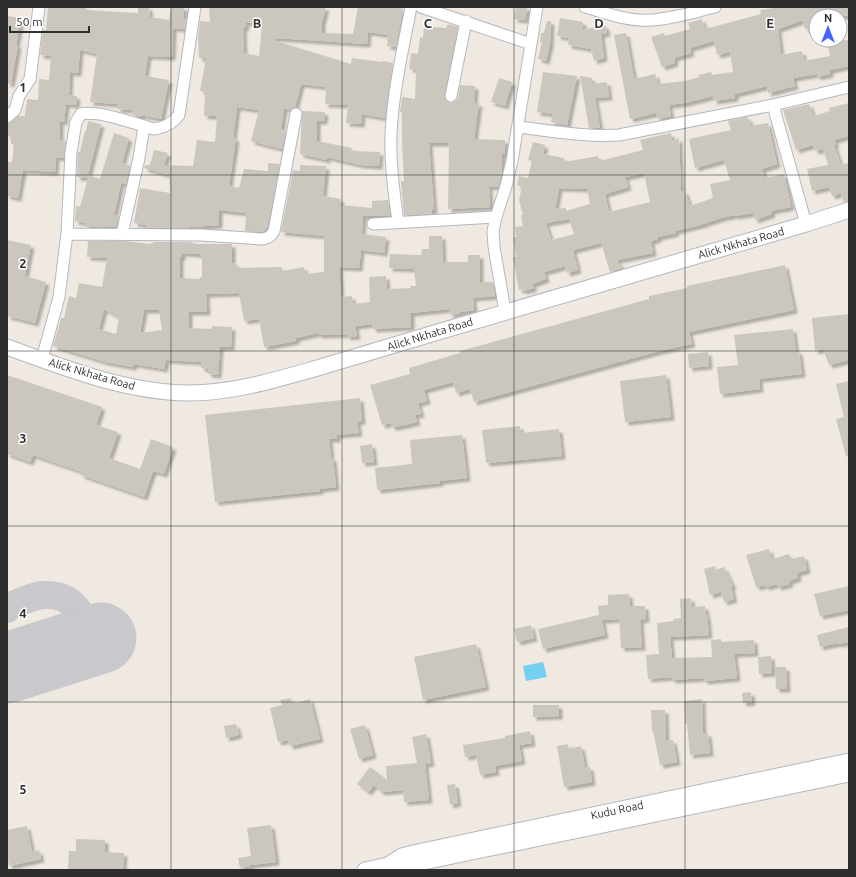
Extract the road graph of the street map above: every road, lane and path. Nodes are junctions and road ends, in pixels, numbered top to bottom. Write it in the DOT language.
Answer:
graph roads {
  1 [pos="39,7"];
  2 [pos="196,7"];
  3 [pos="411,7"];
  4 [pos="421,7"];
  5 [pos="537,7"];
  6 [pos="584,7"];
  7 [pos="715,7"];
  8 [pos="441,10"];
  9 [pos="466,21"];
  10 [pos="531,44"];
  11 [pos="849,87"];
  12 [pos="451,96"];
  13 [pos="773,105"];
  14 [pos="296,114"];
  15 [pos="7,117"];
  16 [pos="144,126"];
  17 [pos="519,127"];
  18 [pos="849,210"];
  19 [pos="496,217"];
  20 [pos="398,222"];
  21 [pos="372,224"];
  22 [pos="806,224"];
  23 [pos="67,234"];
  24 [pos="122,234"];
  25 [pos="505,311"];
  26 [pos="7,347"];
  27 [pos="42,359"];
  28 [pos="849,761"];
  29 [pos="849,774"];
  30 [pos="446,858"];
  31 [pos="410,863"];
  32 [pos="365,870"];
  33 [pos="435,870"];
  1 -- 15 [label="street"];
  2 -- 16 [label="street"];
  3 -- 20 [label="street"];
  4 -- 8 [label="street"];
  5 -- 10 [label="street"];
  6 -- 7 [label="street"];
  8 -- 9 [label="street"];
  9 -- 10 [label="street"];
  9 -- 12 [label="street"];
  10 -- 17 [label="street"];
  11 -- 13 [label="street"];
  13 -- 17 [label="street"];
  13 -- 22 [label="street"];
  14 -- 24 [label="street"];
  16 -- 23 [label="street"];
  16 -- 24 [label="street"];
  17 -- 19 [label="street"];
  18 -- 22 [label="main road, Alick Nkhata Road"];
  19 -- 20 [label="street"];
  19 -- 25 [label="street"];
  20 -- 21 [label="street"];
  22 -- 25 [label="main road, Alick Nkhata Road"];
  23 -- 24 [label="street"];
  23 -- 27 [label="street"];
  25 -- 27 [label="main road, Alick Nkhata Road"];
  26 -- 27 [label="main road, Alick Nkhata Road"];
  28 -- 31 [label="main road, Kudu Road"];
  29 -- 30 [label="main road, Kudu Road"];
  30 -- 31 [label="main road, Kudu Road"];
  30 -- 33 [label="main road"];
  31 -- 32 [label="main road, Kudu Road"];
}
